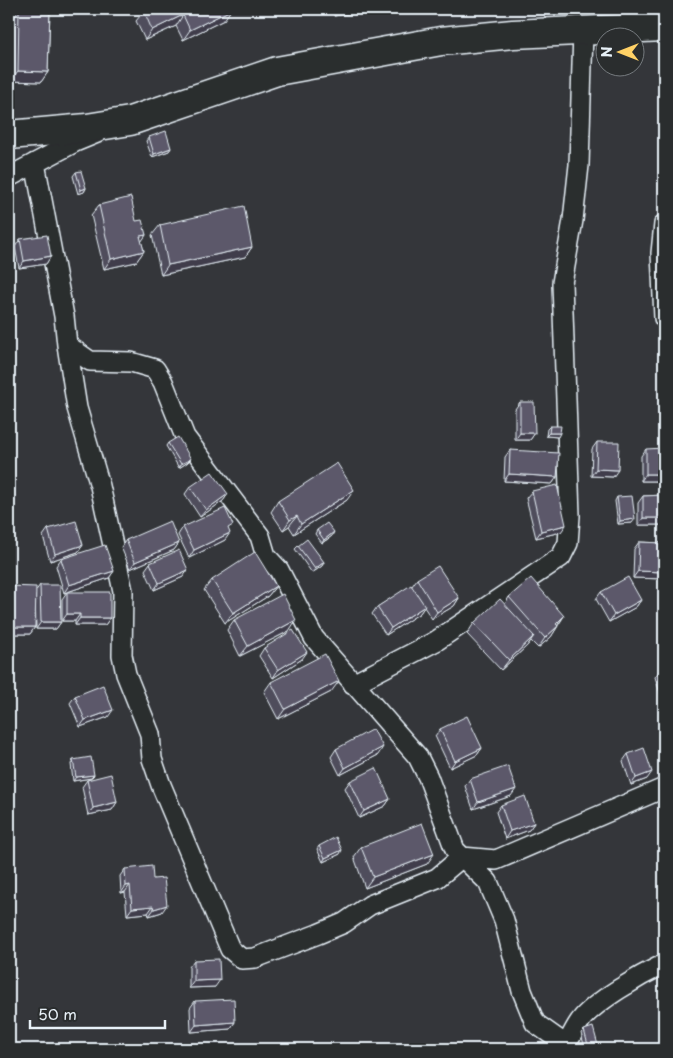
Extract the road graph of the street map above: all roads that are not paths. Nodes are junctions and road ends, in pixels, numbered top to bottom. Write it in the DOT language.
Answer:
graph roads {
  1 [pos="664,27"];
  2 [pos="583,32"];
  3 [pos="130,121"];
  4 [pos="9,135"];
  5 [pos="35,163"];
  6 [pos="9,177"];
  7 [pos="664,224"];
  8 [pos="664,318"];
  9 [pos="67,345"];
  10 [pos="353,684"];
  11 [pos="664,788"];
  12 [pos="462,857"];
  13 [pos="664,964"];
  1 -- 2 [label="main road"];
  2 -- 3 [label="main road"];
  2 -- 10 [label="street"];
  3 -- 4 [label="main road"];
  3 -- 5 [label="street"];
  5 -- 6 [label="street"];
  5 -- 9 [label="street"];
  7 -- 8 [label="street"];
  9 -- 10 [label="street"];
  9 -- 12 [label="street"];
  10 -- 12 [label="street"];
  11 -- 12 [label="street"];
  12 -- 13 [label="street"];
}
